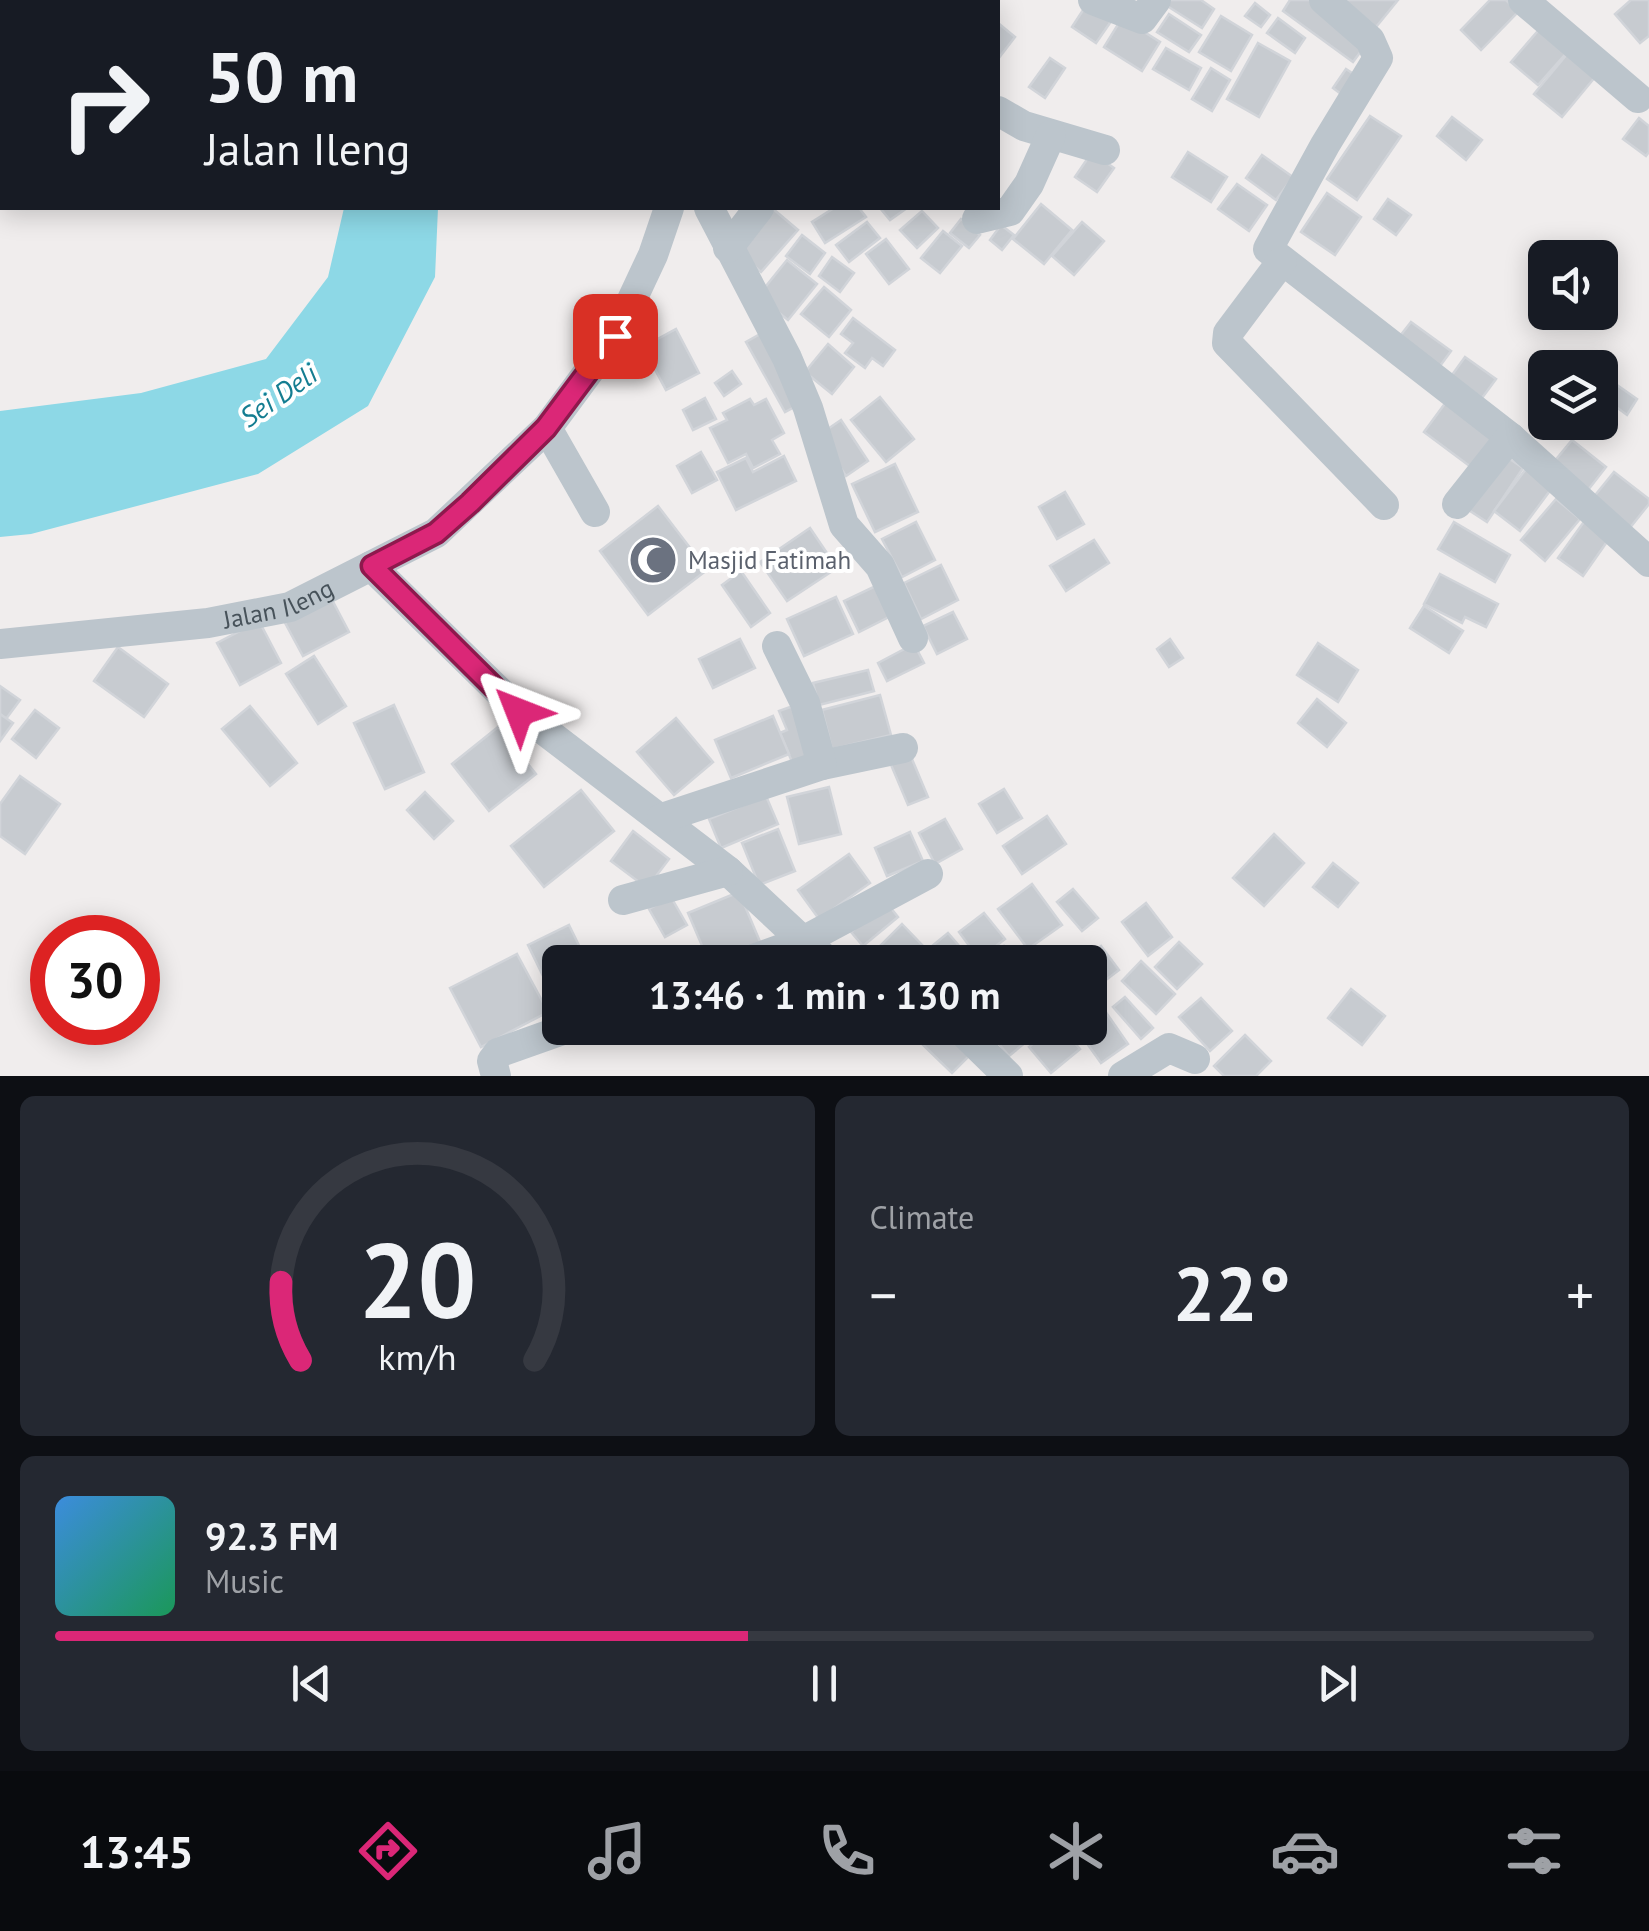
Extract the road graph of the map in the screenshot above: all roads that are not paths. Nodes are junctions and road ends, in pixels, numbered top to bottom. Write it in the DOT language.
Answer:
graph roads {
  1 [pos="1093,0"];
  2 [pos="1156,0"];
  3 [pos="1324,0"];
  4 [pos="1523,0"];
  5 [pos="1638,98"];
  6 [pos="1000,112"];
  7 [pos="1051,135"];
  8 [pos="1105,150"];
  9 [pos="667,210"];
  10 [pos="710,210"];
  11 [pos="757,210"];
  12 [pos="978,219"];
  13 [pos="728,248"];
  14 [pos="1282,261"];
  15 [pos="546,428"];
  16 [pos="1510,437"];
  17 [pos="1457,504"];
  18 [pos="1384,505"];
  19 [pos="595,512"];
  20 [pos="1649,562"];
  21 [pos="372,566"];
  22 [pos="913,638"];
  23 [pos="0,644"];
  24 [pos="777,646"];
  25 [pos="903,748"];
  26 [pos="822,765"];
  27 [pos="662,818"];
  28 [pos="728,871"];
  29 [pos="928,874"];
  30 [pos="622,900"];
  31 [pos="804,941"];
  32 [pos="793,945"];
  33 [pos="809,945"];
  34 [pos="542,1037"];
  35 [pos="976,1045"];
  36 [pos="1195,1059"];
  37 [pos="496,1076"];
  38 [pos="1008,1076"];
  39 [pos="1123,1076"];
  1 -- 2 [label="street"];
  3 -- 14 [label="street"];
  4 -- 5 [label="street"];
  6 -- 7 [label="street"];
  7 -- 8 [label="street"];
  7 -- 12 [label="street"];
  9 -- 15 [label="street, Jalan Ileng"];
  10 -- 13 [label="street"];
  11 -- 13 [label="street"];
  13 -- 22 [label="street"];
  14 -- 16 [label="street"];
  14 -- 18 [label="street"];
  15 -- 19 [label="street"];
  15 -- 21 [label="street, Jalan Ileng"];
  16 -- 17 [label="street"];
  16 -- 20 [label="street"];
  21 -- 23 [label="street, Jalan Ileng"];
  21 -- 27 [label="street"];
  24 -- 26 [label="street"];
  25 -- 26 [label="street"];
  26 -- 27 [label="street"];
  27 -- 28 [label="street"];
  28 -- 30 [label="street"];
  28 -- 31 [label="street"];
  29 -- 31 [label="street"];
  31 -- 32 [label="street"];
  31 -- 33 [label="street"];
  34 -- 37 [label="street"];
  35 -- 38 [label="street"];
  36 -- 39 [label="street"];
}
